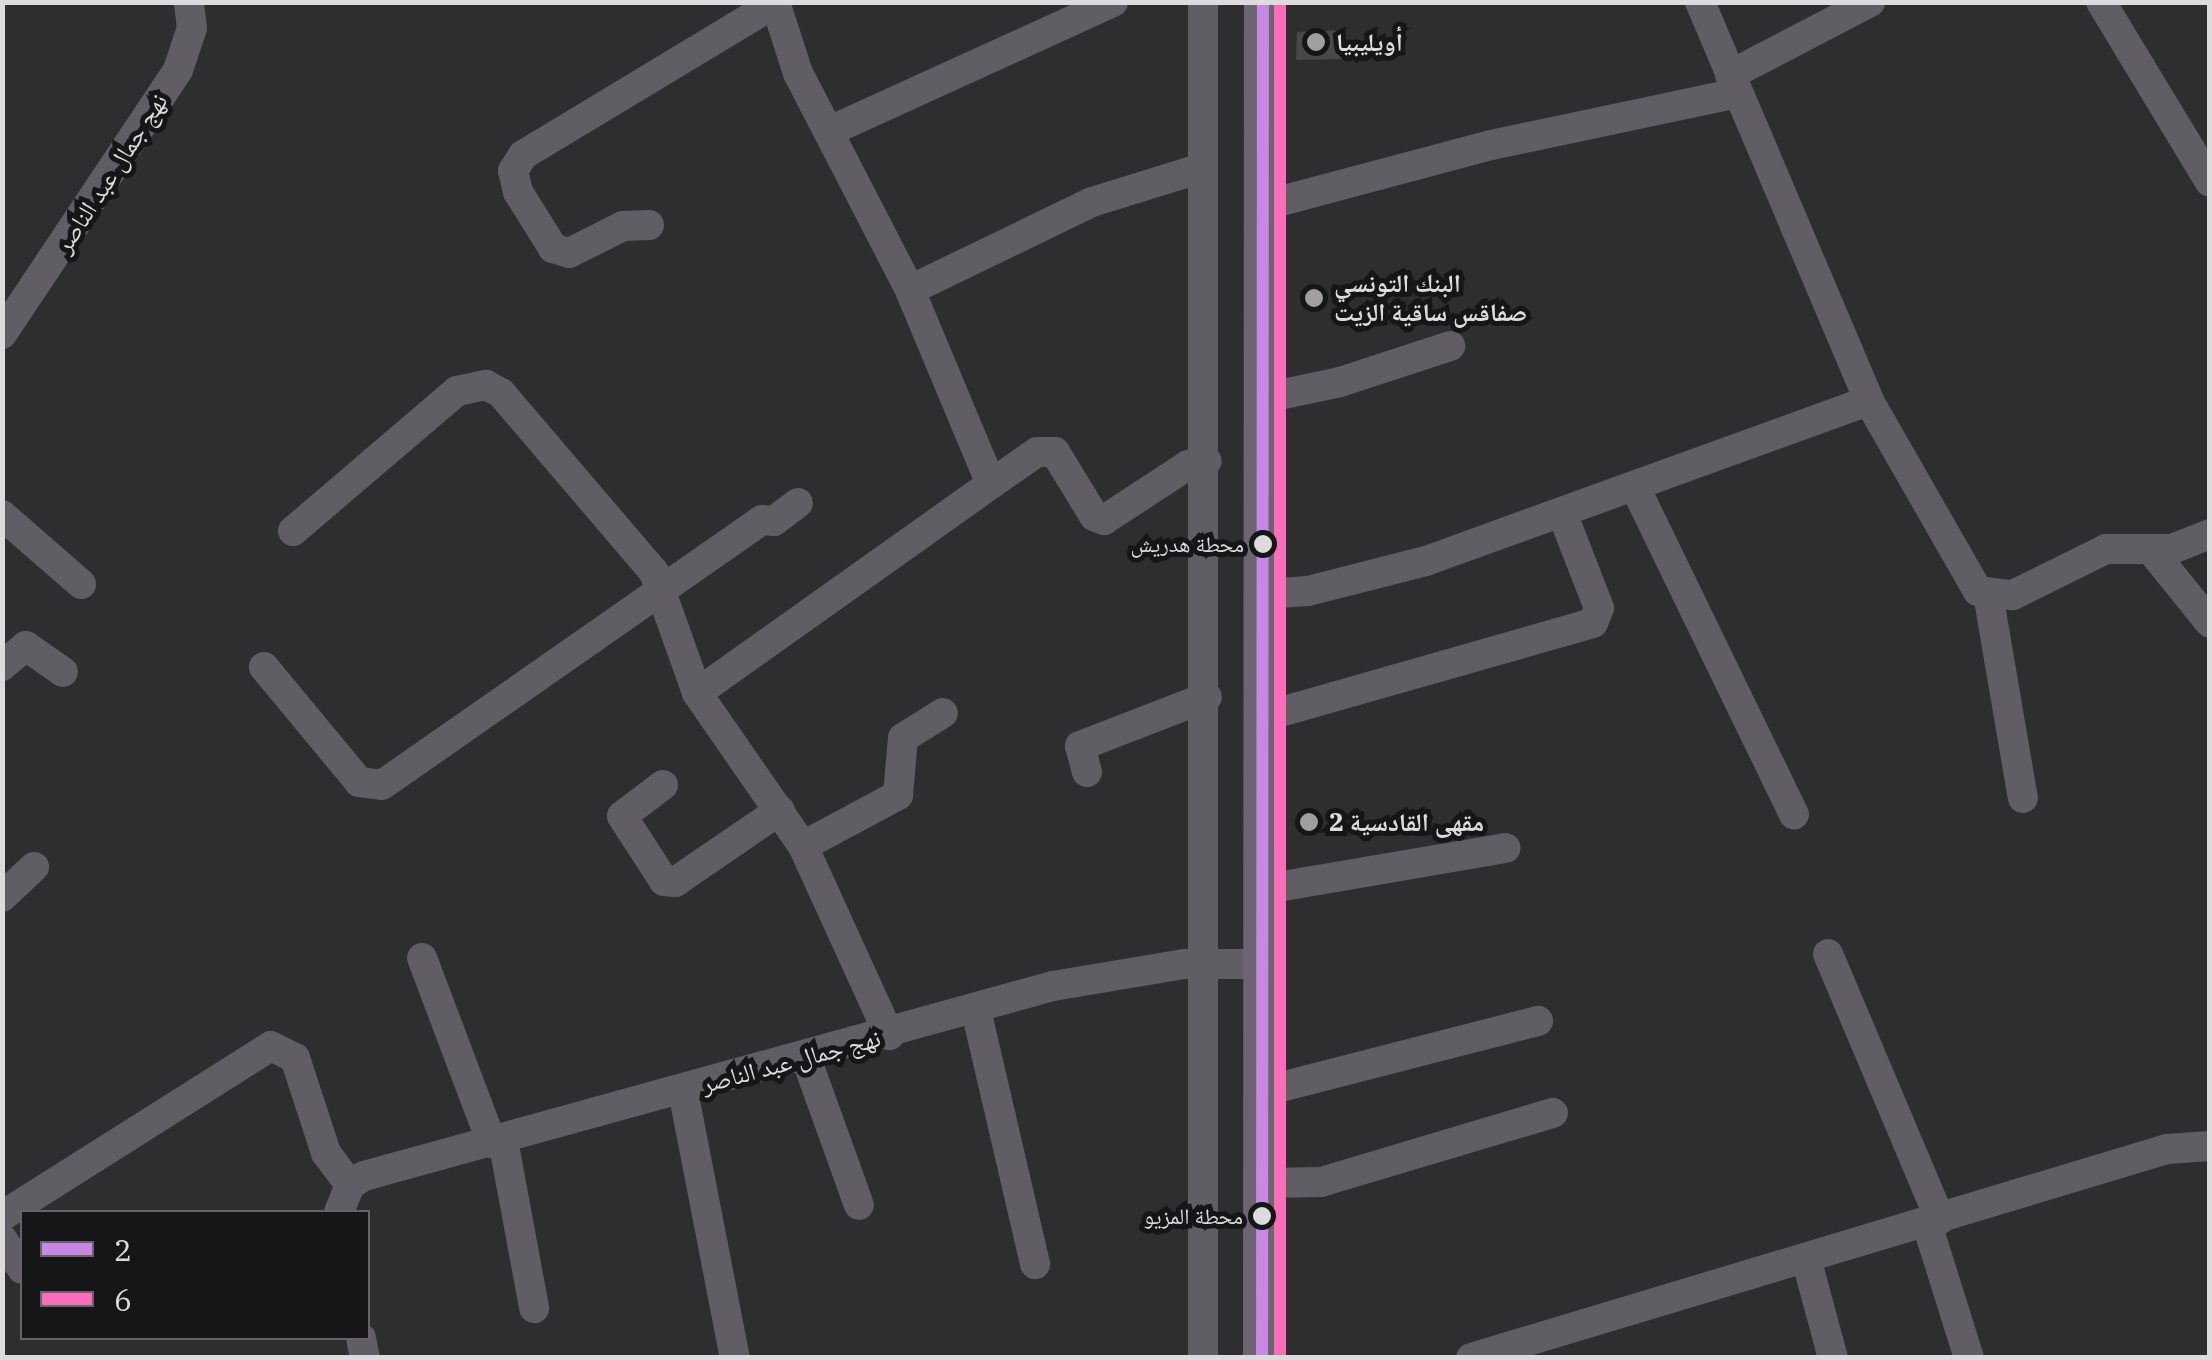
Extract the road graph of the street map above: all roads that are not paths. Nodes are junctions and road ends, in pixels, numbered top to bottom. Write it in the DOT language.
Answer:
graph roads {
  1 [pos="189,2"];
  2 [pos="1113,2"];
  3 [pos="1204,2"];
  4 [pos="1263,2"];
  5 [pos="1700,2"];
  6 [pos="1870,2"];
  7 [pos="2101,2"];
  8 [pos="773,4"];
  9 [pos="1734,84"];
  10 [pos="832,130"];
  11 [pos="1202,168"];
  12 [pos="2210,182"];
  13 [pos="1262,206"];
  14 [pos="649,225"];
  15 [pos="910,290"];
  16 [pos="2,334"];
  17 [pos="1450,346"];
  18 [pos="1264,398"];
  19 [pos="1870,401"];
  20 [pos="1207,461"];
  21 [pos="991,484"];
  22 [pos="1635,487"];
  23 [pos="798,503"];
  24 [pos="2,514"];
  25 [pos="1563,515"];
  26 [pos="294,531"];
  27 [pos="2210,534"];
  28 [pos="2152,551"];
  29 [pos="80,584"];
  30 [pos="660,592"];
  31 [pos="1262,594"];
  32 [pos="1988,594"];
  33 [pos="2210,623"];
  34 [pos="2,666"];
  35 [pos="264,667"];
  36 [pos="63,672"];
  37 [pos="696,693"];
  38 [pos="1208,697"];
  39 [pos="943,712"];
  40 [pos="1263,717"];
  41 [pos="1087,772"];
  42 [pos="663,785"];
  43 [pos="2023,798"];
  44 [pos="780,810"];
  45 [pos="1794,814"];
  46 [pos="803,846"];
  47 [pos="1506,848"];
  48 [pos="34,867"];
  49 [pos="1266,889"];
  50 [pos="2,897"];
  51 [pos="1828,954"];
  52 [pos="422,958"];
  53 [pos="1206,962"];
  54 [pos="1267,964"];
  55 [pos="976,1010"];
  56 [pos="1538,1020"];
  57 [pos="888,1034"];
  58 [pos="806,1058"];
  59 [pos="682,1091"];
  60 [pos="1265,1091"];
  61 [pos="1553,1113"];
  62 [pos="497,1141"];
  63 [pos="2210,1146"];
  64 [pos="1263,1183"];
  65 [pos="344,1199"];
  66 [pos="858,1206"];
  67 [pos="2,1216"];
  68 [pos="1933,1221"];
  69 [pos="2,1239"];
  70 [pos="1806,1258"];
  71 [pos="1035,1264"];
  72 [pos="20,1266"];
  73 [pos="534,1308"];
  74 [pos="734,1358"];
  75 [pos="1203,1358"];
  76 [pos="1262,1358"];
  77 [pos="1471,1358"];
  78 [pos="1833,1358"];
  79 [pos="1970,1358"];
  1 -- 16 [label="street, نهج جمال عبد الناصر"];
  2 -- 10 [label="street"];
  3 -- 11 [label="street"];
  4 -- 13 [label="main road"];
  5 -- 9 [label="street"];
  6 -- 9 [label="street"];
  7 -- 12 [label="street"];
  8 -- 10 [label="street"];
  8 -- 14 [label="street"];
  9 -- 13 [label="street"];
  9 -- 19 [label="street"];
  10 -- 15 [label="street"];
  11 -- 15 [label="street"];
  11 -- 20 [label="street"];
  13 -- 18 [label="main road"];
  15 -- 21 [label="street"];
  17 -- 18 [label="street"];
  18 -- 31 [label="main road"];
  19 -- 22 [label="street"];
  19 -- 32 [label="street"];
  20 -- 21 [label="street"];
  20 -- 38 [label="street"];
  21 -- 37 [label="street"];
  22 -- 25 [label="street"];
  22 -- 45 [label="street"];
  23 -- 30 [label="street"];
  24 -- 29 [label="street"];
  25 -- 31 [label="street"];
  25 -- 40 [label="street"];
  26 -- 30 [label="street"];
  27 -- 28 [label="street"];
  28 -- 32 [label="street"];
  28 -- 33 [label="street"];
  30 -- 35 [label="street"];
  30 -- 37 [label="street"];
  31 -- 40 [label="main road"];
  32 -- 43 [label="street"];
  34 -- 36 [label="street"];
  37 -- 44 [label="street"];
  38 -- 41 [label="street"];
  38 -- 53 [label="street"];
  39 -- 46 [label="street"];
  40 -- 49 [label="main road"];
  42 -- 44 [label="street"];
  44 -- 46 [label="street"];
  46 -- 57 [label="street"];
  47 -- 49 [label="street"];
  48 -- 50 [label="street"];
  49 -- 54 [label="main road"];
  51 -- 68 [label="street"];
  52 -- 62 [label="street"];
  53 -- 54 [label="street, نهج جمال عبد الناصر"];
  53 -- 55 [label="street, نهج جمال عبد الناصر"];
  53 -- 75 [label="street"];
  54 -- 60 [label="main road"];
  55 -- 57 [label="street, نهج جمال عبد الناصر"];
  55 -- 71 [label="street"];
  56 -- 60 [label="street"];
  57 -- 58 [label="street, نهج جمال عبد الناصر"];
  58 -- 59 [label="street, نهج جمال عبد الناصر"];
  58 -- 66 [label="street"];
  59 -- 62 [label="street, نهج جمال عبد الناصر"];
  59 -- 74 [label="street"];
  60 -- 64 [label="main road"];
  61 -- 64 [label="street"];
  62 -- 65 [label="street, نهج جمال عبد الناصر"];
  62 -- 73 [label="street"];
  63 -- 68 [label="street"];
  64 -- 76 [label="main road"];
  65 -- 67 [label="street"];
  68 -- 70 [label="street"];
  68 -- 79 [label="street"];
  69 -- 72 [label="street"];
  70 -- 77 [label="street"];
  70 -- 78 [label="street"];
}
